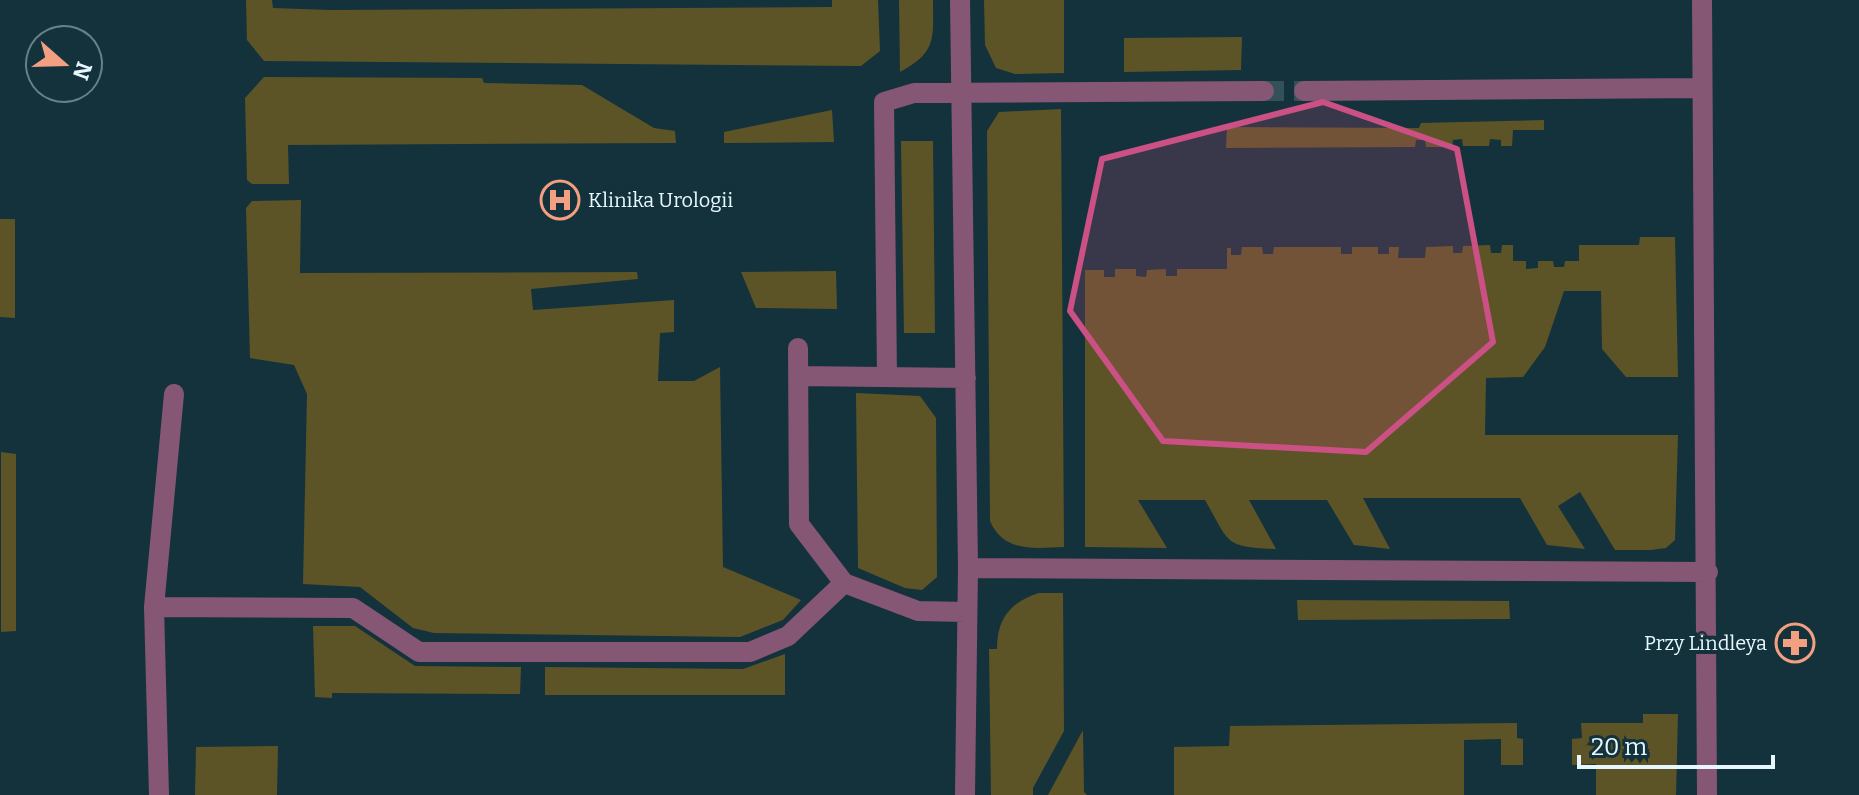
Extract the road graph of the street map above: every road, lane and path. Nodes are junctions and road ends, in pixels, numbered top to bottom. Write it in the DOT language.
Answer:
graph roads {
  1 [pos="960,0"];
  2 [pos="1702,0"];
  3 [pos="1702,88"];
  4 [pos="1264,91"];
  5 [pos="1304,91"];
  6 [pos="962,92"];
  7 [pos="798,348"];
  8 [pos="798,376"];
  9 [pos="887,377"];
  10 [pos="966,378"];
  11 [pos="174,394"];
  12 [pos="968,568"];
  13 [pos="1708,572"];
  14 [pos="844,583"];
  15 [pos="154,607"];
  16 [pos="967,612"];
  17 [pos="159,795"];
  18 [pos="965,795"];
  19 [pos="1707,795"];
  1 -- 6 [label="lane"];
  2 -- 3 [label="lane"];
  3 -- 5 [label="lane"];
  3 -- 13 [label="lane"];
  4 -- 6 [label="lane"];
  6 -- 9 [label="lane"];
  6 -- 10 [label="lane"];
  7 -- 8 [label="lane"];
  8 -- 9 [label="lane"];
  8 -- 14 [label="lane"];
  9 -- 10 [label="lane"];
  10 -- 12 [label="lane"];
  11 -- 15 [label="lane"];
  12 -- 13 [label="lane"];
  12 -- 16 [label="lane"];
  13 -- 19 [label="lane"];
  14 -- 15 [label="lane"];
  14 -- 16 [label="lane"];
  15 -- 17 [label="lane"];
  16 -- 18 [label="lane"];
}
